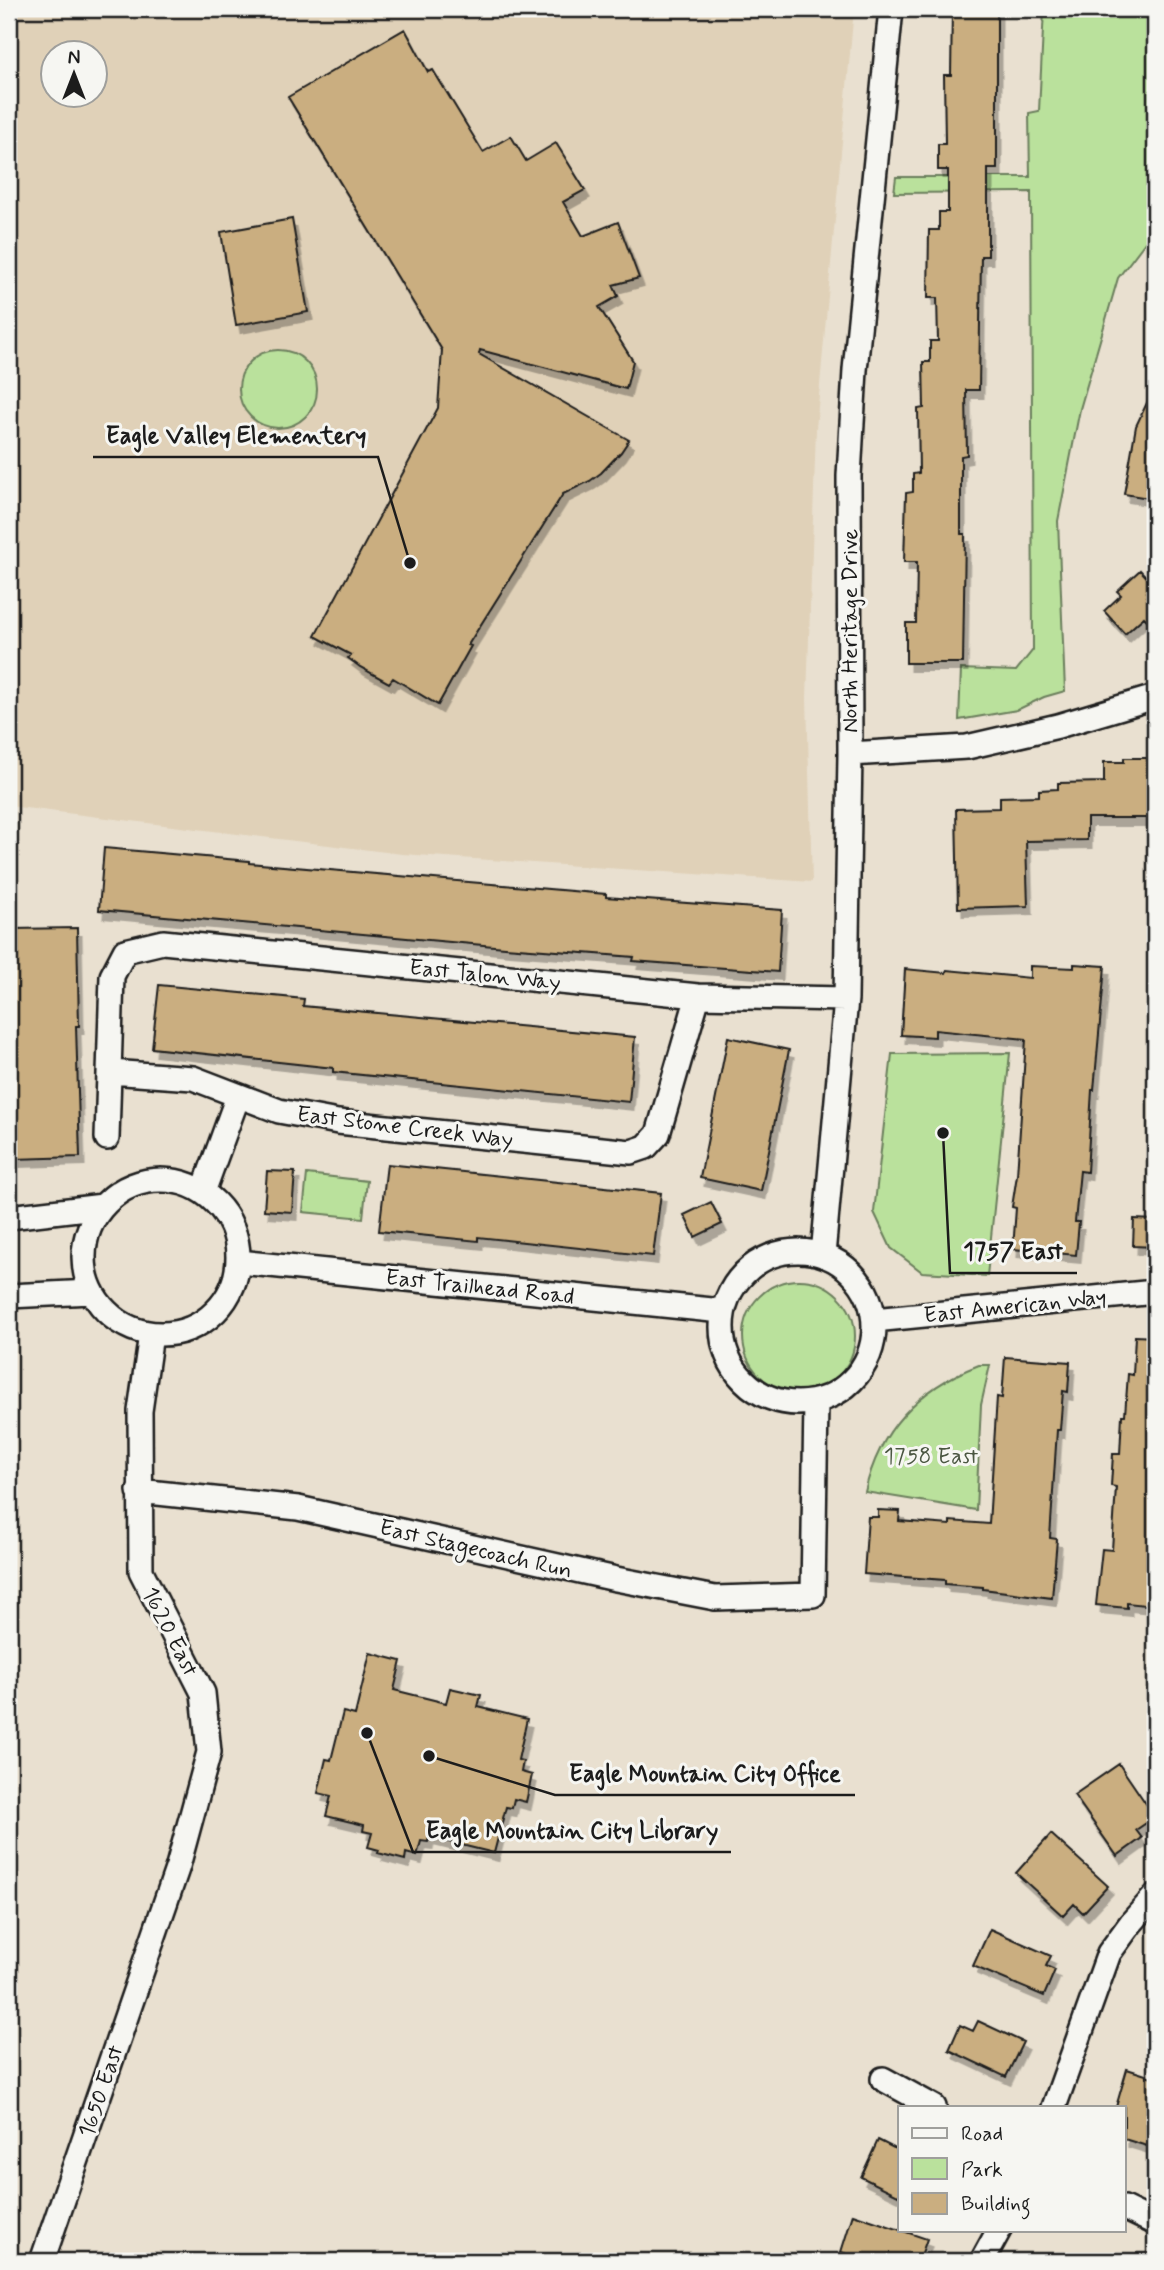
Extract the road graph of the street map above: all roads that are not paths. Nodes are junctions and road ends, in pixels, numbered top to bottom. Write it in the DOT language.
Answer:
graph roads {
  1 [pos="891,9"];
  2 [pos="1155,696"];
  3 [pos="850,754"];
  4 [pos="698,996"];
  5 [pos="846,999"];
  6 [pos="110,1072"];
  7 [pos="238,1096"];
  8 [pos="107,1138"];
  9 [pos="203,1192"];
  10 [pos="103,1206"];
  11 [pos="9,1217"];
  12 [pos="823,1255"];
  13 [pos="239,1262"];
  14 [pos="92,1292"];
  15 [pos="1155,1292"];
  16 [pos="9,1296"];
  17 [pos="722,1311"];
  18 [pos="874,1320"];
  19 [pos="152,1334"];
  20 [pos="816,1402"];
  21 [pos="139,1491"];
  22 [pos="1155,1896"];
  23 [pos="159,1922"];
  24 [pos="883,2079"];
  25 [pos="932,2106"];
  26 [pos="1054,2106"];
  27 [pos="1126,2209"];
  28 [pos="1155,2223"];
  29 [pos="998,2232"];
  30 [pos="42,2261"];
  31 [pos="982,2261"];
  1 -- 3 [label="street, North Heritage Drive"];
  2 -- 3 [label="street"];
  3 -- 5 [label="street, North Heritage Drive"];
  4 -- 5 [label="street, East Talon Way"];
  4 -- 6 [label="street, East Talon Way"];
  4 -- 7 [label="street, East Stone Creek Way"];
  5 -- 12 [label="street, North Heritage Drive"];
  6 -- 7 [label="street, East Stone Creek Way"];
  6 -- 8 [label="street"];
  7 -- 9 [label="street"];
  9 -- 10 [label="street"];
  9 -- 13 [label="street"];
  10 -- 11 [label="street"];
  10 -- 14 [label="street"];
  12 -- 17 [label="street"];
  12 -- 18 [label="street"];
  13 -- 17 [label="street, East Trailhead Road"];
  13 -- 19 [label="street"];
  14 -- 16 [label="street"];
  14 -- 19 [label="street"];
  15 -- 18 [label="street, East American Way"];
  17 -- 20 [label="street"];
  18 -- 20 [label="street"];
  19 -- 21 [label="street, 1620 East"];
  20 -- 21 [label="street, East Stagecoach Run"];
  21 -- 23 [label="street, 1620 East"];
  22 -- 26 [label="street"];
  23 -- 30 [label="street, 1650 East"];
  24 -- 25 [label="street"];
  27 -- 28 [label="street"];
  29 -- 31 [label="street"];
}
